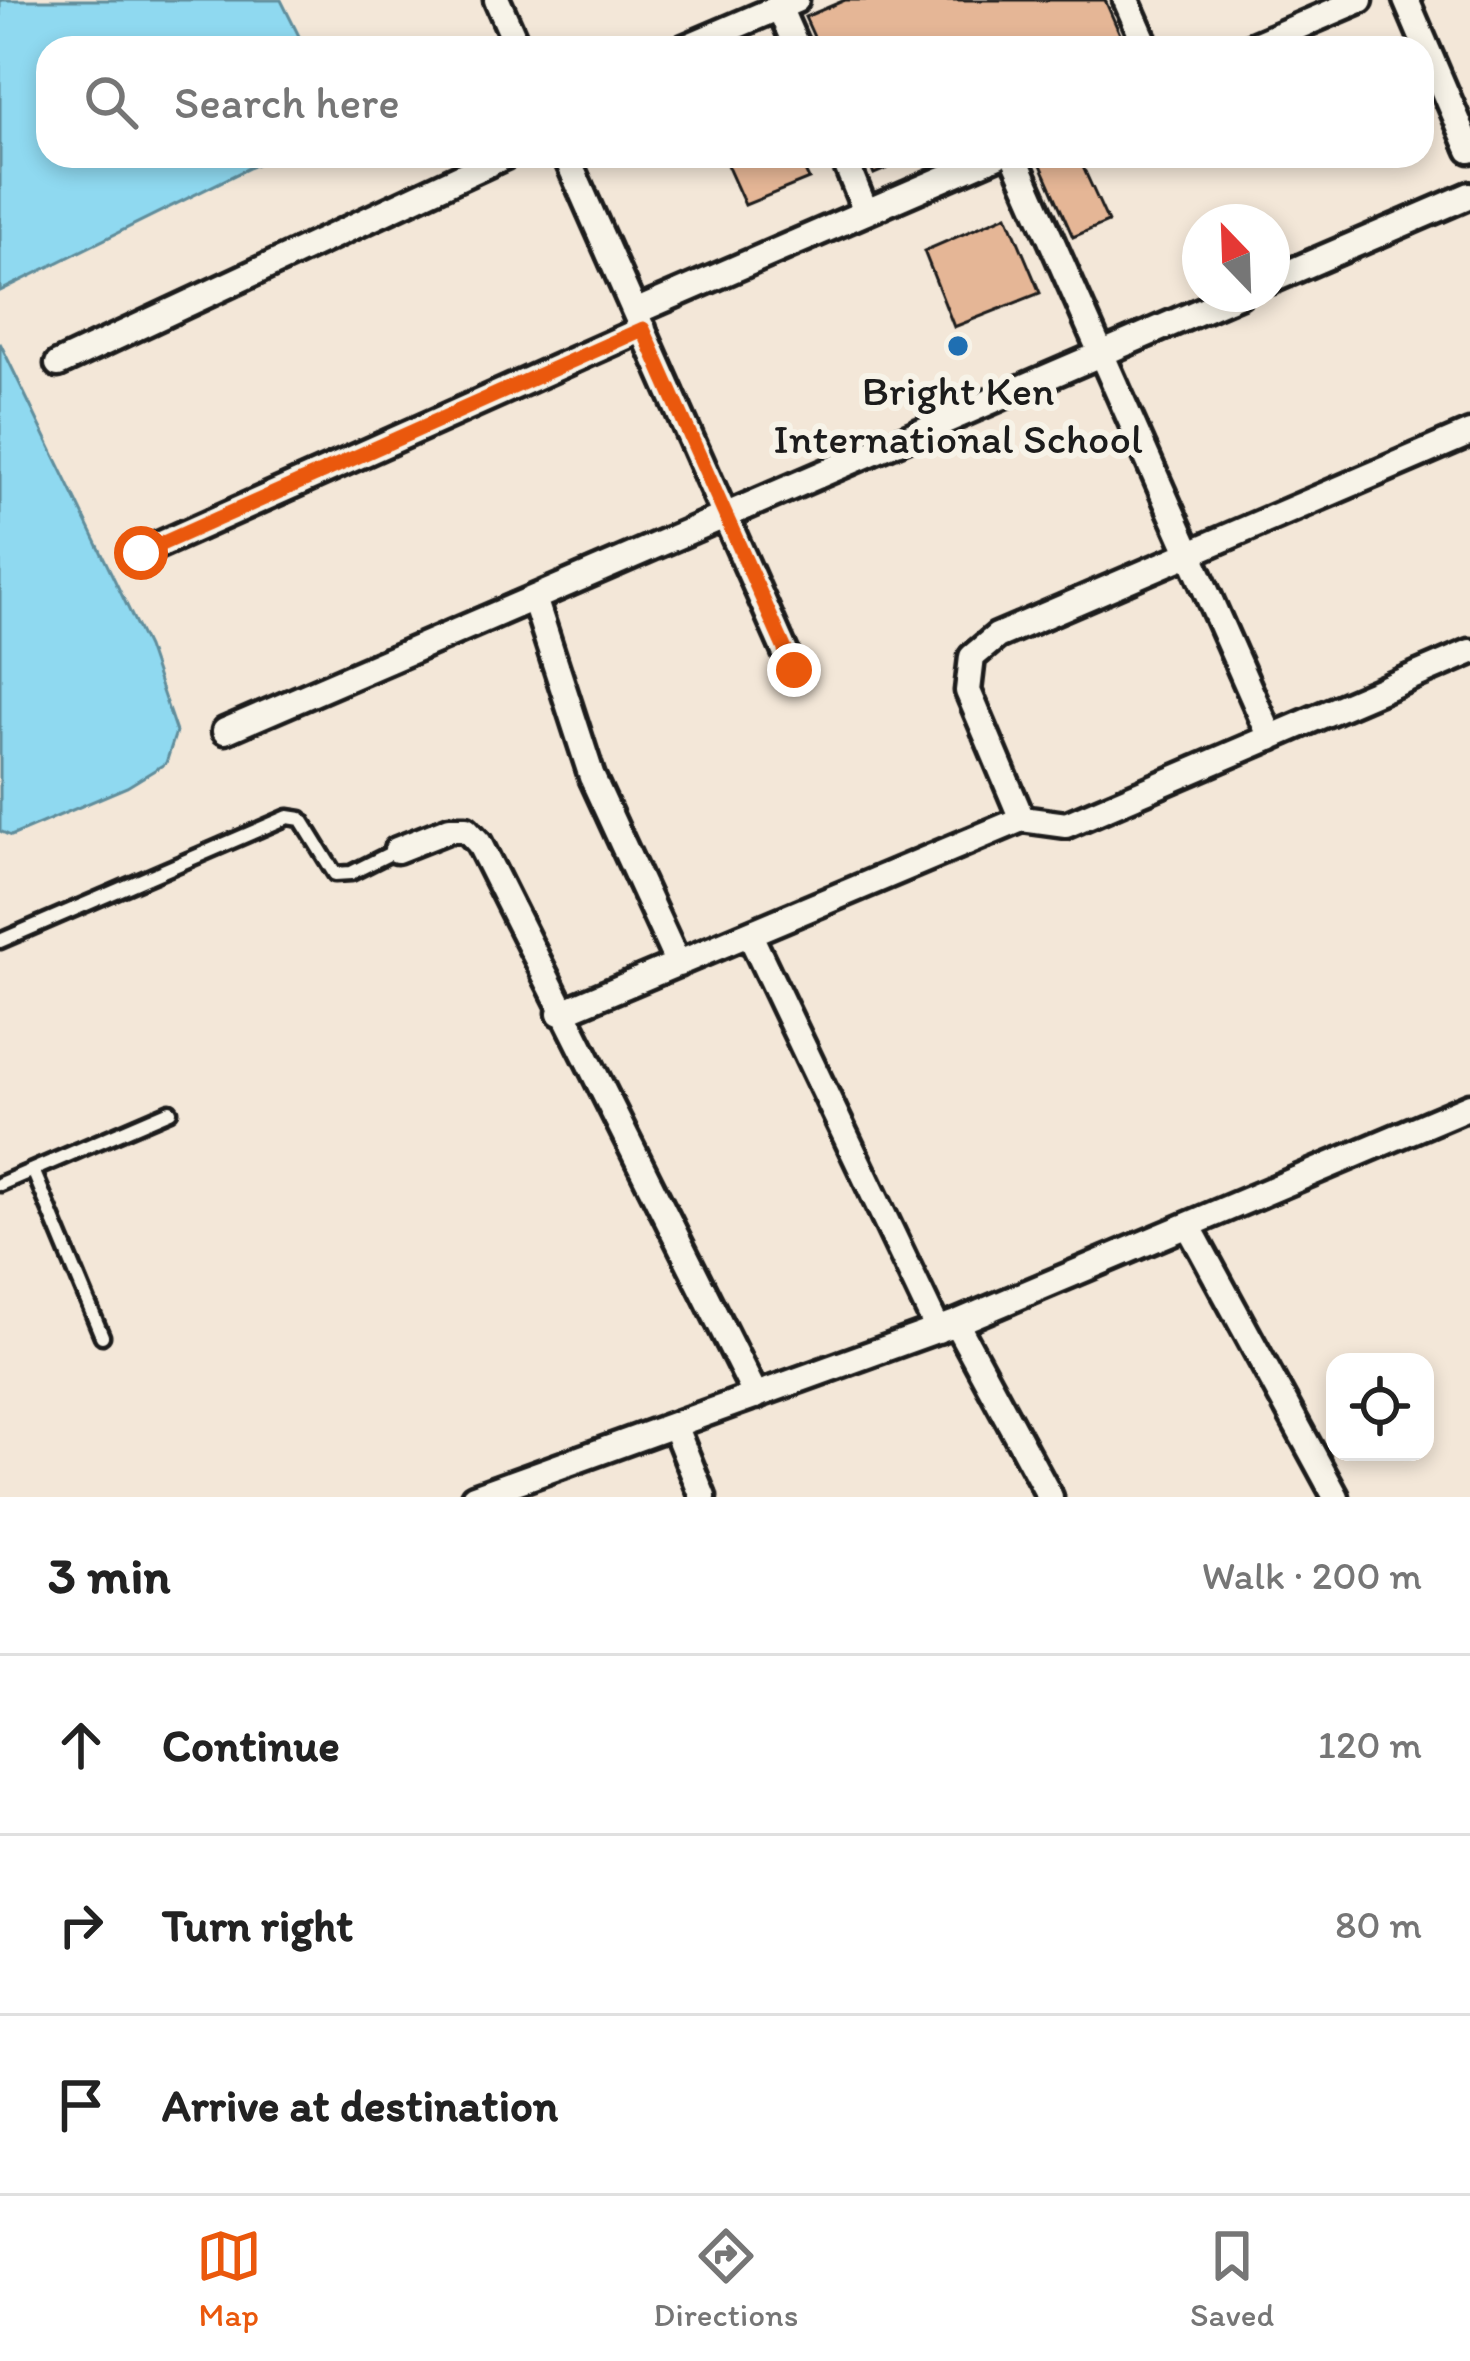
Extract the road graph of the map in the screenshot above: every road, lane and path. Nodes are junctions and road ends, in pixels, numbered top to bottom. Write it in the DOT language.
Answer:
graph roads {
  1 [pos="497,0"];
  2 [pos="1126,0"];
  3 [pos="1360,0"];
  4 [pos="1406,0"];
  5 [pos="788,4"];
  6 [pos="513,36"];
  7 [pos="712,36"];
  8 [pos="795,36"];
  9 [pos="1142,36"];
  10 [pos="1276,36"];
  11 [pos="1421,36"];
  12 [pos="1434,66"];
  13 [pos="1470,150"];
  14 [pos="479,168"];
  15 [pos="571,168"];
  16 [pos="848,168"];
  17 [pos="968,168"];
  18 [pos="1020,168"];
  19 [pos="1470,195"];
  20 [pos="866,212"];
  21 [pos="1290,272"];
  22 [pos="1199,312"];
  23 [pos="639,321"];
  24 [pos="1102,354"];
  25 [pos="58,364"];
  26 [pos="1470,434"];
  27 [pos="725,516"];
  28 [pos="141,553"];
  29 [pos="1190,554"];
  30 [pos="534,598"];
  31 [pos="1470,652"];
  32 [pos="794,670"];
  33 [pos="225,731"];
  34 [pos="1271,738"];
  35 [pos="1022,819"];
  36 [pos="397,850"];
  37 [pos="750,935"];
  38 [pos="0,940"];
  39 [pos="678,964"];
  40 [pos="560,1013"];
  41 [pos="1470,1106"];
  42 [pos="170,1112"];
  43 [pos="33,1170"];
  44 [pos="0,1184"];
  45 [pos="1189,1227"];
  46 [pos="947,1326"];
  47 [pos="102,1336"];
  48 [pos="756,1396"];
  49 [pos="674,1425"];
  50 [pos="474,1497"];
  51 [pos="703,1497"];
  52 [pos="1050,1497"];
  53 [pos="1336,1497"];
  1 -- 6 [label="street"];
  2 -- 9 [label="street"];
  3 -- 10 [label="street"];
  4 -- 11 [label="street"];
  5 -- 7 [label="street"];
  5 -- 8 [label="street"];
  12 -- 13 [label="street"];
  14 -- 25 [label="street"];
  15 -- 23 [label="street"];
  16 -- 20 [label="street"];
  17 -- 20 [label="street"];
  18 -- 24 [label="street"];
  19 -- 21 [label="street"];
  20 -- 23 [label="street"];
  22 -- 24 [label="street"];
  23 -- 27 [label="street"];
  23 -- 28 [label="street"];
  24 -- 27 [label="street"];
  24 -- 29 [label="street"];
  26 -- 29 [label="street"];
  27 -- 30 [label="street"];
  27 -- 32 [label="street"];
  29 -- 34 [label="street"];
  29 -- 35 [label="street"];
  30 -- 33 [label="street"];
  30 -- 39 [label="street"];
  31 -- 34 [label="street"];
  34 -- 35 [label="street"];
  35 -- 37 [label="street"];
  36 -- 38 [label="lane"];
  36 -- 40 [label="street"];
  37 -- 39 [label="street"];
  37 -- 46 [label="street"];
  39 -- 40 [label="street"];
  40 -- 48 [label="street"];
  41 -- 45 [label="street"];
  42 -- 43 [label="lane"];
  43 -- 44 [label="lane"];
  43 -- 47 [label="lane"];
  45 -- 46 [label="street"];
  45 -- 53 [label="street"];
  46 -- 48 [label="street"];
  46 -- 52 [label="street"];
  48 -- 49 [label="street"];
  49 -- 50 [label="street"];
  49 -- 51 [label="street"];
}
